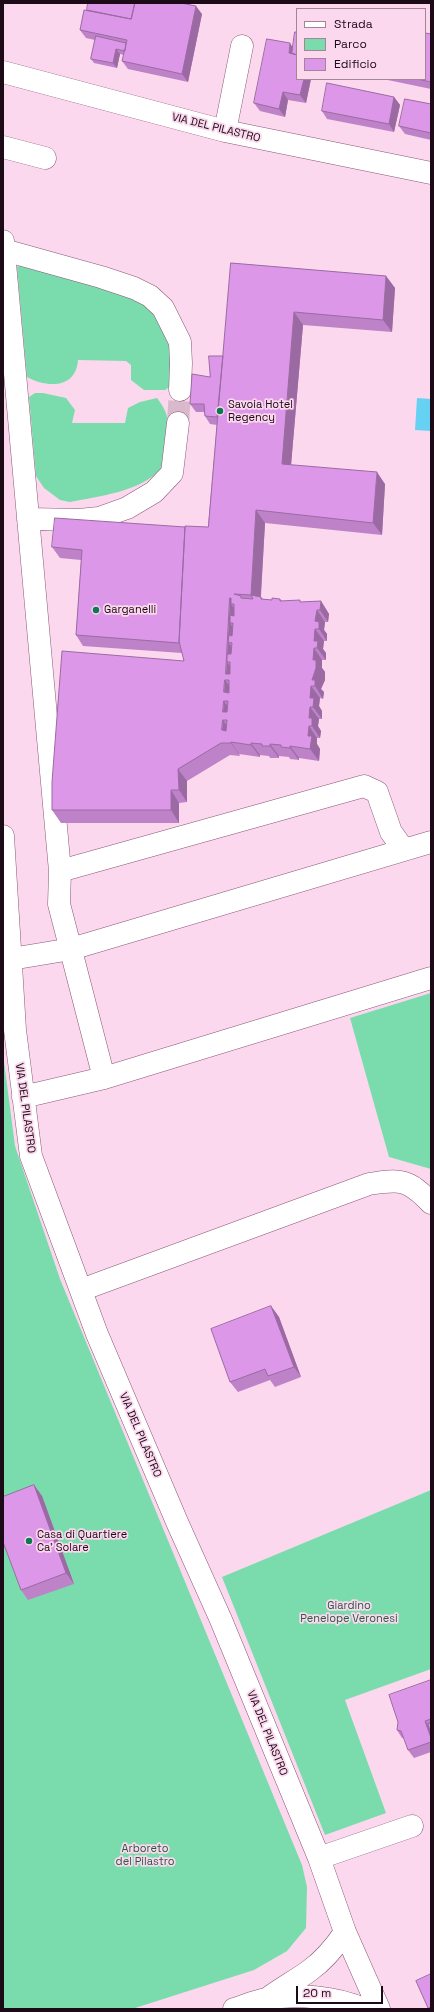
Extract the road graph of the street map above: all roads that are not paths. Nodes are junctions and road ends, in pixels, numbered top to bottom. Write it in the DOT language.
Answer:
graph roads {
  1 [pos="242,46"];
  2 [pos="3,72"];
  3 [pos="224,131"];
  4 [pos="4,152"];
  5 [pos="45,158"];
  6 [pos="431,173"];
  7 [pos="3,246"];
  8 [pos="180,390"];
  9 [pos="178,423"];
  10 [pos="28,519"];
  11 [pos="3,836"];
  12 [pos="431,842"];
  13 [pos="404,850"];
  14 [pos="60,871"];
  15 [pos="71,949"];
  16 [pos="11,959"];
  17 [pos="431,978"];
  18 [pos="104,1078"];
  19 [pos="23,1097"];
  20 [pos="431,1203"];
  21 [pos="81,1290"];
  22 [pos="412,1826"];
  23 [pos="319,1858"];
  24 [pos="345,1932"];
  25 [pos="267,1999"];
  26 [pos="234,2009"];
  27 [pos="363,2009"];
  28 [pos="379,2009"];
  1 -- 3 [label="street"];
  2 -- 3 [label="street, VIA DEL PILASTRO"];
  3 -- 6 [label="street, VIA DEL PILASTRO"];
  4 -- 5 [label="street"];
  7 -- 8 [label="street"];
  7 -- 10 [label="street"];
  9 -- 10 [label="street"];
  10 -- 14 [label="street"];
  11 -- 16 [label="street, VIA DEL PILASTRO"];
  12 -- 13 [label="street"];
  13 -- 14 [label="street"];
  13 -- 15 [label="street"];
  14 -- 15 [label="street"];
  15 -- 16 [label="street"];
  15 -- 18 [label="street"];
  16 -- 19 [label="street, VIA DEL PILASTRO"];
  17 -- 18 [label="street"];
  18 -- 19 [label="street"];
  19 -- 21 [label="street, VIA DEL PILASTRO"];
  20 -- 21 [label="street"];
  21 -- 23 [label="street, VIA DEL PILASTRO"];
  22 -- 23 [label="street"];
  23 -- 24 [label="street, VIA DEL PILASTRO"];
  24 -- 25 [label="street"];
  24 -- 28 [label="street, VIA DEL PILASTRO"];
  25 -- 26 [label="street"];
  25 -- 27 [label="street"];
}
